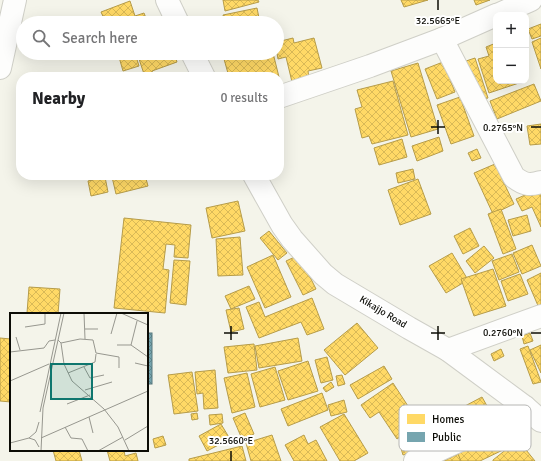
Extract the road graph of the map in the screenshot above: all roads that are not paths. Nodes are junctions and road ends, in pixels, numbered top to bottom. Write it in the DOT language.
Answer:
graph roads {
  1 [pos="15,0"];
  2 [pos="167,0"];
  3 [pos="531,0"];
  4 [pos="503,12"];
  5 [pos="175,16"];
  6 [pos="493,16"];
  7 [pos="442,39"];
  8 [pos="196,60"];
  9 [pos="0,68"];
  10 [pos="202,72"];
  11 [pos="284,95"];
  12 [pos="257,180"];
  13 [pos="541,182"];
  14 [pos="541,316"];
  15 [pos="448,350"];
  16 [pos="521,405"];
  17 [pos="437,451"];
  18 [pos="415,461"];
  1 -- 9 [label="street"];
  2 -- 5 [label="street"];
  3 -- 4 [label="street"];
  6 -- 7 [label="street"];
  7 -- 11 [label="street"];
  7 -- 13 [label="street"];
  8 -- 10 [label="street"];
  12 -- 15 [label="street, Kikajjo Road"];
  14 -- 15 [label="street"];
  15 -- 16 [label="street, Kikajjo Road"];
  17 -- 18 [label="street"];
}
